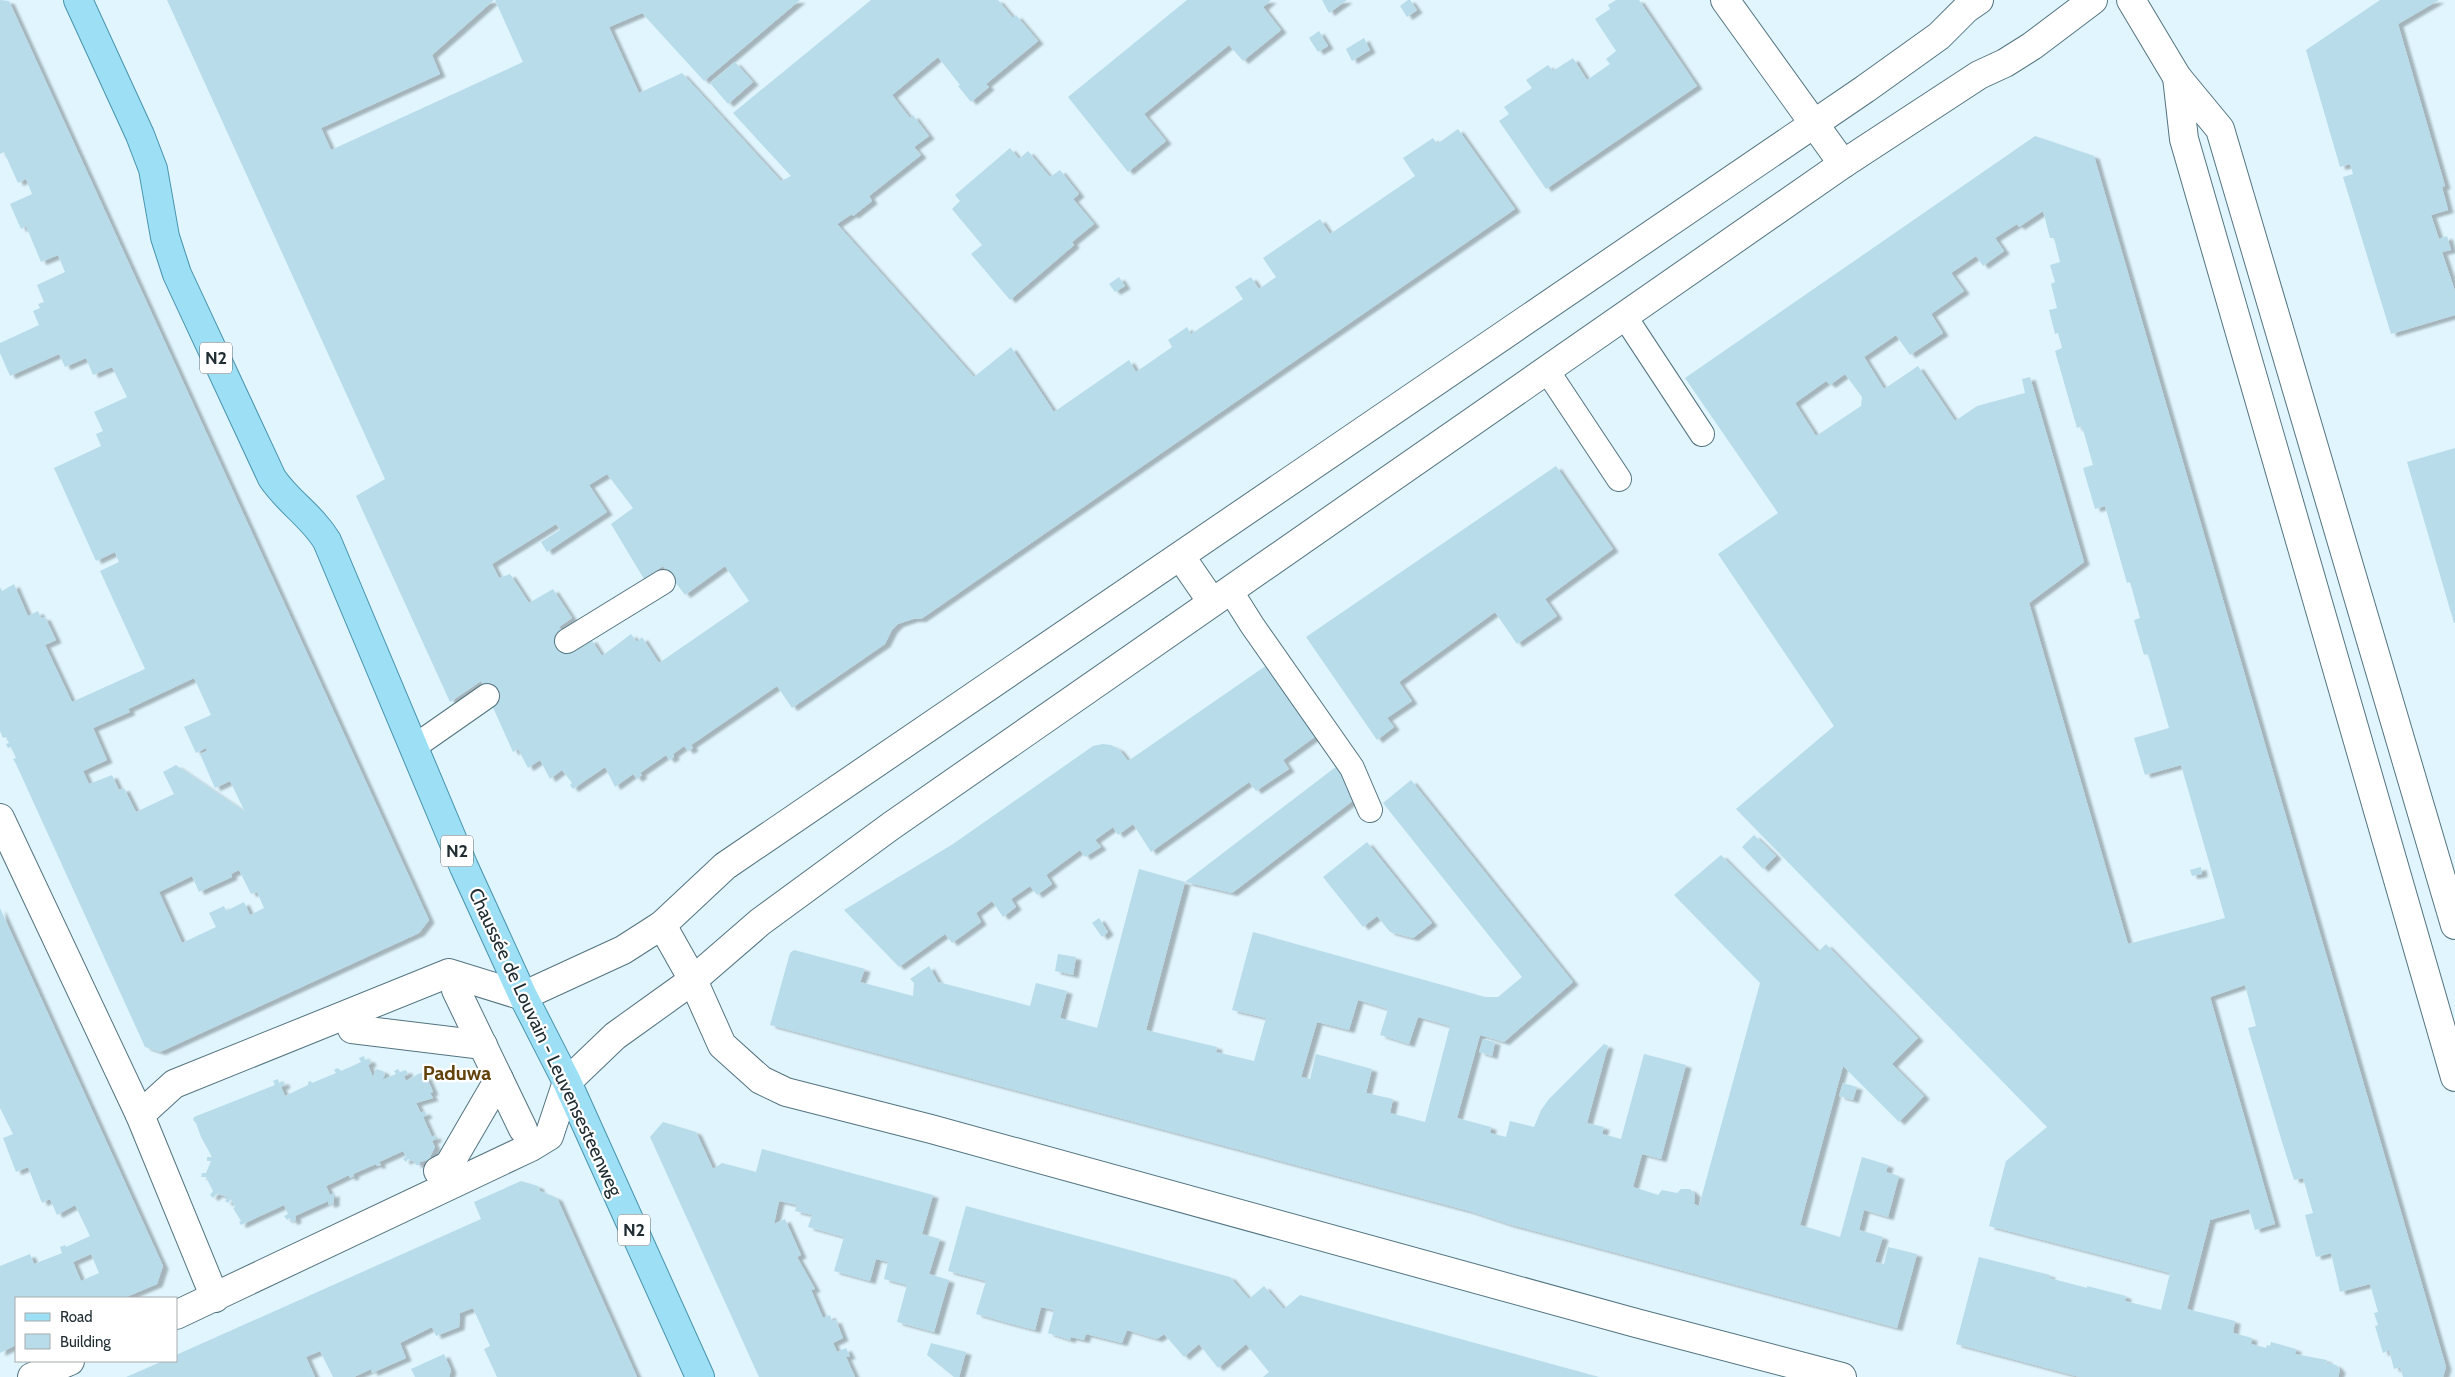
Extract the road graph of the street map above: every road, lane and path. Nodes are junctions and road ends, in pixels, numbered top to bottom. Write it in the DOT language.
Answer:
graph roads {
  1 [pos="78,0"];
  2 [pos="1725,0"];
  3 [pos="1979,0"];
  4 [pos="2093,0"];
  5 [pos="2131,0"];
  6 [pos="2177,77"];
  7 [pos="1815,123"];
  8 [pos="1843,164"];
  9 [pos="1625,317"];
  10 [pos="1546,369"];
  11 [pos="1702,434"];
  12 [pos="1619,479"];
  13 [pos="1181,557"];
  14 [pos="663,582"];
  15 [pos="1221,596"];
  16 [pos="567,641"];
  17 [pos="487,696"];
  18 [pos="414,747"];
  19 [pos="1370,810"];
  20 [pos="0,818"];
  21 [pos="662,925"];
  22 [pos="2455,925"];
  23 [pos="693,980"];
  24 [pos="456,990"];
  25 [pos="523,996"];
  26 [pos="352,1029"];
  27 [pos="483,1046"];
  28 [pos="2455,1077"];
  29 [pos="499,1079"];
  30 [pos="567,1082"];
  31 [pos="140,1115"];
  32 [pos="523,1129"];
  33 [pos="438,1171"];
  34 [pos="215,1298"];
  35 [pos="178,1314"];
  36 [pos="68,1362"];
  37 [pos="32,1377"];
  38 [pos="700,1377"];
  39 [pos="1842,1377"];
  1 -- 18 [label="main road, Chaussée de Louvain - Leuvensesteenweg / N2"];
  2 -- 7 [label="street"];
  3 -- 7 [label="street"];
  4 -- 8 [label="street"];
  5 -- 6 [label="street"];
  6 -- 22 [label="street"];
  6 -- 28 [label="street"];
  7 -- 8 [label="street"];
  7 -- 13 [label="street"];
  8 -- 9 [label="street"];
  9 -- 10 [label="street"];
  9 -- 11 [label="lane"];
  10 -- 12 [label="lane"];
  10 -- 15 [label="street"];
  13 -- 15 [label="street"];
  13 -- 21 [label="street"];
  14 -- 16 [label="lane"];
  15 -- 19 [label="lane"];
  15 -- 23 [label="street"];
  17 -- 18 [label="lane"];
  18 -- 25 [label="main road, Chaussée de Louvain - Leuvensesteenweg / N2"];
  20 -- 31 [label="street"];
  21 -- 23 [label="street"];
  21 -- 25 [label="street"];
  23 -- 30 [label="street"];
  23 -- 39 [label="street"];
  24 -- 27 [label="street"];
  25 -- 30 [label="main road, Chaussée de Louvain - Leuvensesteenweg / N2"];
  25 -- 31 [label="street"];
  26 -- 27 [label="street"];
  27 -- 29 [label="street"];
  29 -- 32 [label="street"];
  29 -- 33 [label="street"];
  30 -- 34 [label="street"];
  30 -- 38 [label="main road, Chaussée de Louvain - Leuvensesteenweg / N2"];
  31 -- 34 [label="street"];
  34 -- 35 [label="street"];
  36 -- 37 [label="street"];
}
